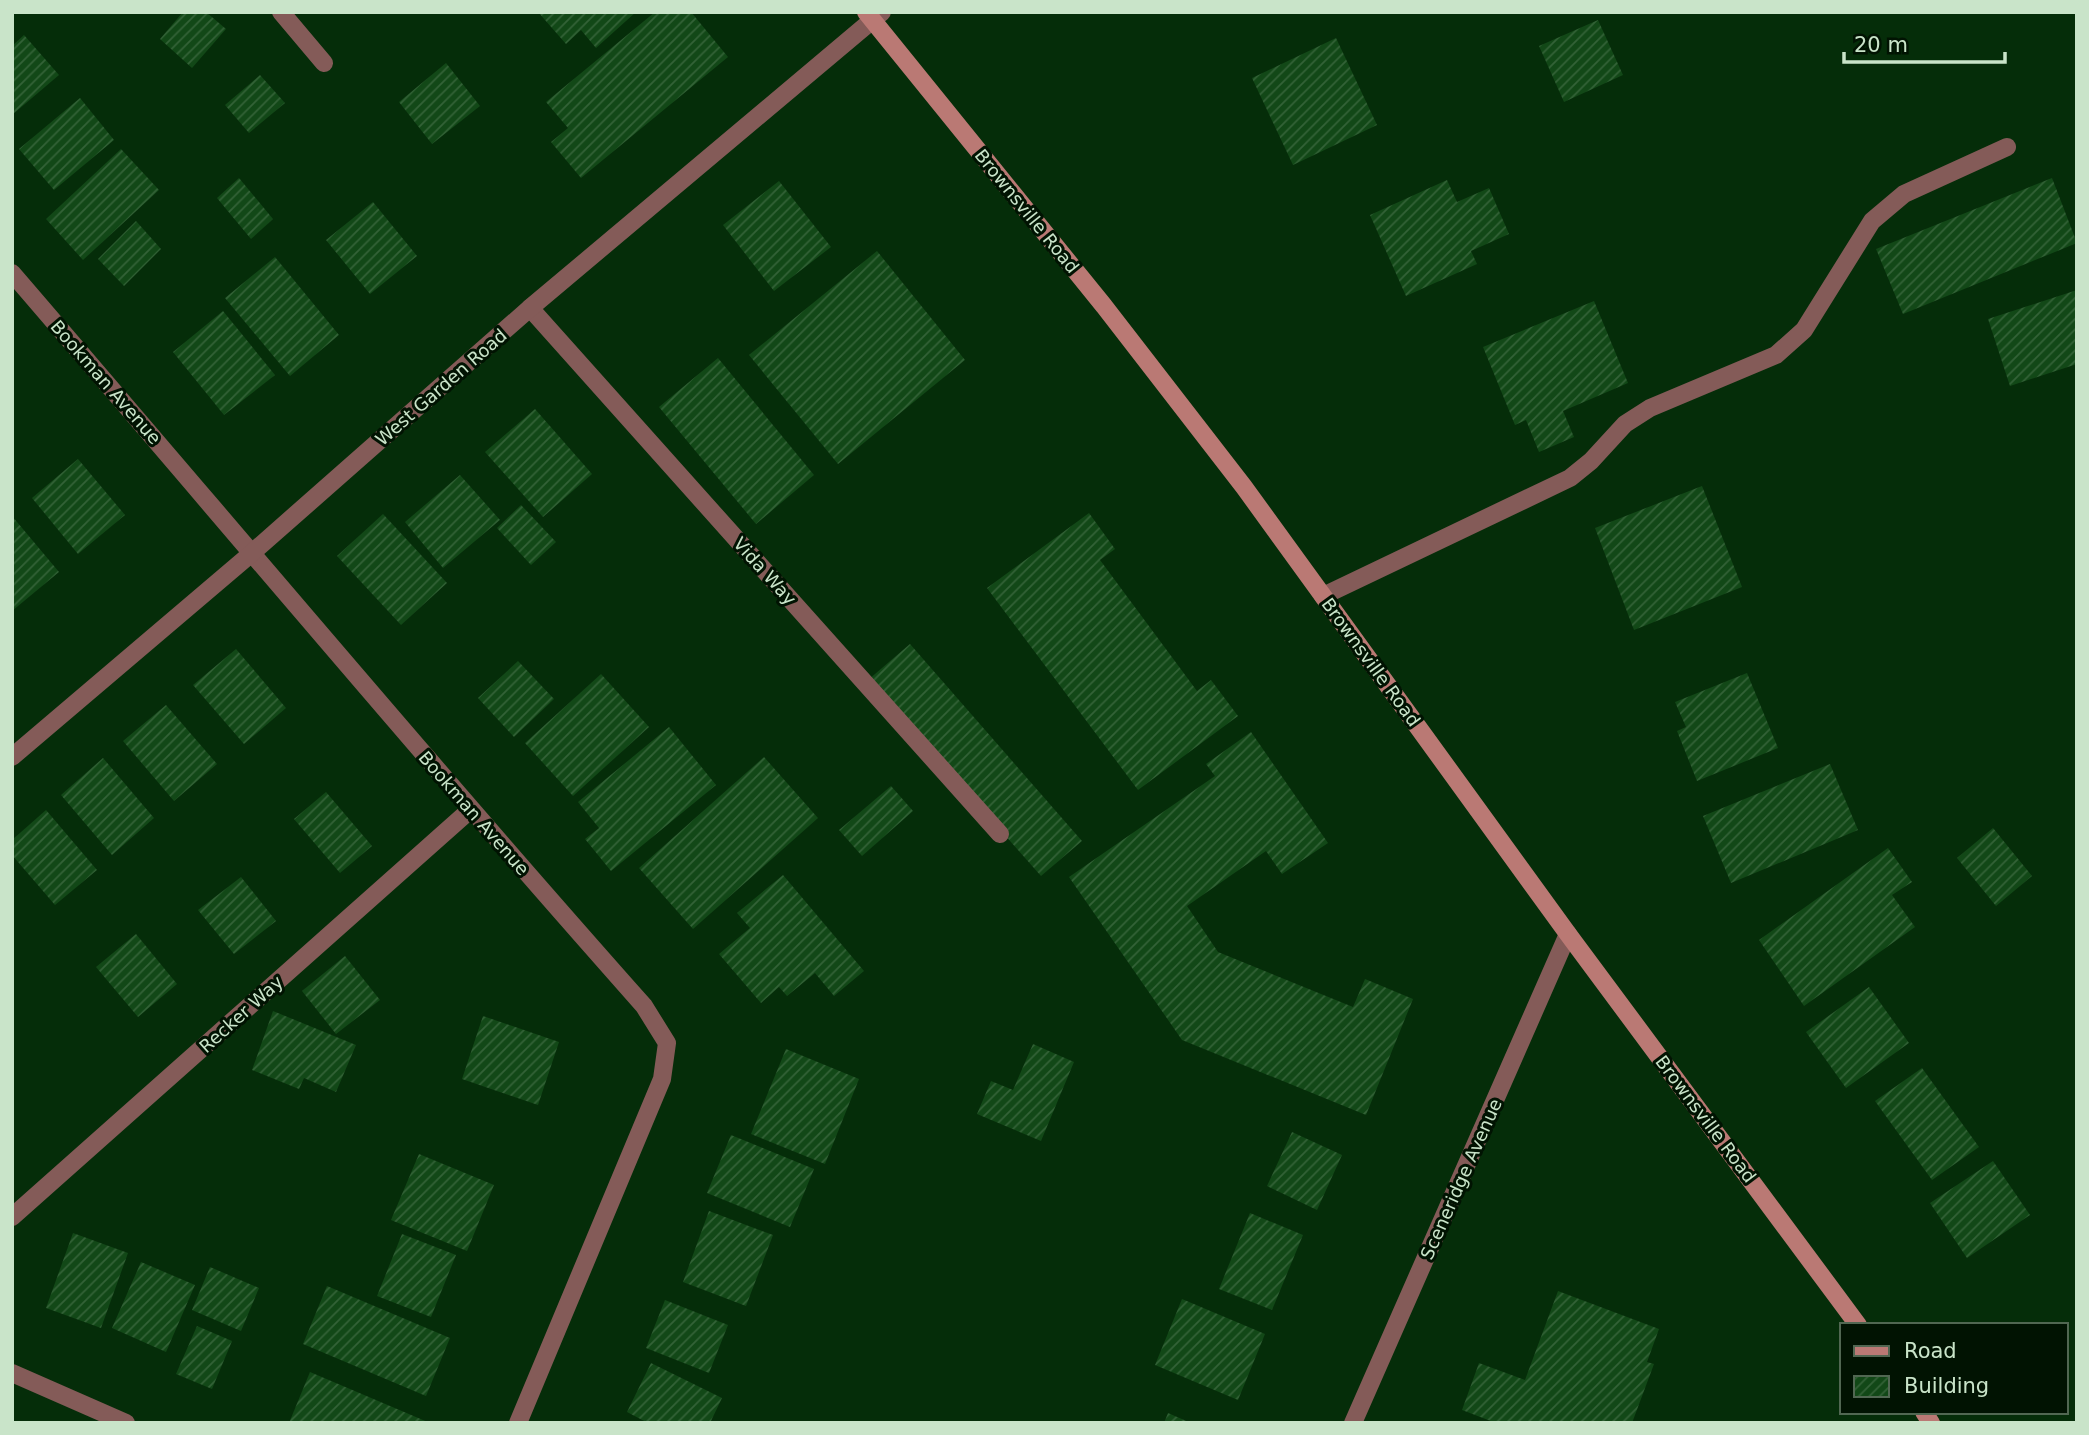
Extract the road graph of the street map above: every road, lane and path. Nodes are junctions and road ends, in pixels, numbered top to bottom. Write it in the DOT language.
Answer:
graph roads {
  1 [pos="281,12"];
  2 [pos="873,14"];
  3 [pos="324,63"];
  4 [pos="2007,147"];
  5 [pos="12,273"];
  6 [pos="530,308"];
  7 [pos="253,552"];
  8 [pos="1323,596"];
  9 [pos="12,757"];
  10 [pos="470,810"];
  11 [pos="1000,834"];
  12 [pos="1568,934"];
  13 [pos="12,1217"];
  14 [pos="1857,1323"];
  15 [pos="12,1373"];
  16 [pos="126,1423"];
  17 [pos="518,1423"];
  18 [pos="1353,1423"];
  1 -- 3 [label="street"];
  2 -- 6 [label="street, West Garden Road"];
  2 -- 8 [label="main road, Brownsville Road"];
  4 -- 8 [label="street"];
  5 -- 7 [label="street, Bookman Avenue"];
  6 -- 7 [label="street, West Garden Road"];
  6 -- 11 [label="street, Vida Way"];
  7 -- 9 [label="street, West Garden Road"];
  7 -- 10 [label="street, Bookman Avenue"];
  8 -- 12 [label="main road, Brownsville Road"];
  10 -- 13 [label="street, Recker Way"];
  10 -- 17 [label="street, Bookman Avenue"];
  12 -- 14 [label="main road, Brownsville Road"];
  12 -- 18 [label="street, Sceneridge Avenue"];
  15 -- 16 [label="street"];
}
